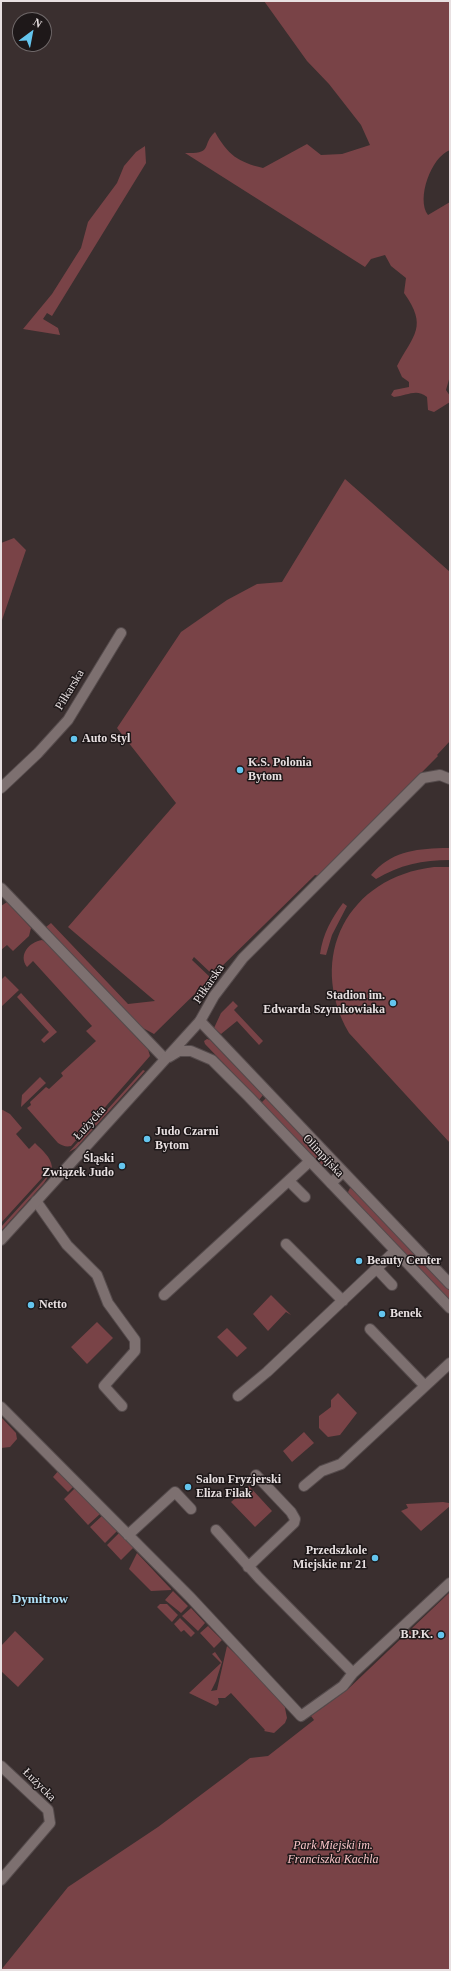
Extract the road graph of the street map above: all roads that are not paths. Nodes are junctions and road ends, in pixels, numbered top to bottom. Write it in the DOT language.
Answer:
graph roads {
  1 [pos="121,633"];
  2 [pos="450,779"];
  3 [pos="1,788"];
  4 [pos="1,888"];
  5 [pos="200,1021"];
  6 [pos="165,1059"];
  7 [pos="310,1161"];
  8 [pos="343,1172"];
  9 [pos="289,1181"];
  10 [pos="331,1184"];
  11 [pos="305,1197"];
  12 [pos="36,1201"];
  13 [pos="1,1240"];
  14 [pos="286,1244"];
  15 [pos="395,1251"];
  16 [pos="378,1268"];
  17 [pos="450,1284"];
  18 [pos="392,1285"];
  19 [pos="164,1295"];
  20 [pos="343,1300"];
  21 [pos="450,1308"];
  22 [pos="370,1329"];
  23 [pos="450,1363"];
  24 [pos="425,1386"];
  25 [pos="238,1396"];
  26 [pos="122,1406"];
  27 [pos="1,1407"];
  28 [pos="256,1475"];
  29 [pos="304,1486"];
  30 [pos="192,1509"];
  31 [pos="216,1530"];
  32 [pos="128,1535"];
  33 [pos="248,1566"];
  34 [pos="450,1583"];
  35 [pos="353,1673"];
  36 [pos="1,1766"];
  37 [pos="1,1880"];
  1 -- 3 [label="street, Piłkarska"];
  2 -- 5 [label="street, Piłkarska"];
  4 -- 6 [label="street"];
  5 -- 6 [label="street, Piłkarska"];
  5 -- 8 [label="street, Olimpijska"];
  6 -- 7 [label="street, Olimpijska"];
  6 -- 12 [label="street, Łużycka"];
  7 -- 9 [label="street"];
  7 -- 10 [label="street, Olimpijska"];
  8 -- 10 [label="street"];
  8 -- 17 [label="street, Olimpijska"];
  9 -- 11 [label="street"];
  9 -- 19 [label="street"];
  10 -- 15 [label="street, Olimpijska"];
  12 -- 13 [label="street, Łużycka"];
  12 -- 26 [label="street"];
  14 -- 20 [label="street"];
  15 -- 16 [label="street"];
  15 -- 21 [label="street, Olimpijska"];
  16 -- 18 [label="street"];
  16 -- 20 [label="street"];
  20 -- 25 [label="street"];
  22 -- 24 [label="street"];
  23 -- 24 [label="street"];
  24 -- 29 [label="street"];
  27 -- 32 [label="street"];
  28 -- 33 [label="street"];
  30 -- 32 [label="street"];
  31 -- 33 [label="street"];
  32 -- 35 [label="street"];
  33 -- 35 [label="street"];
  34 -- 35 [label="street"];
  36 -- 37 [label="street, Łużycka"];
}
